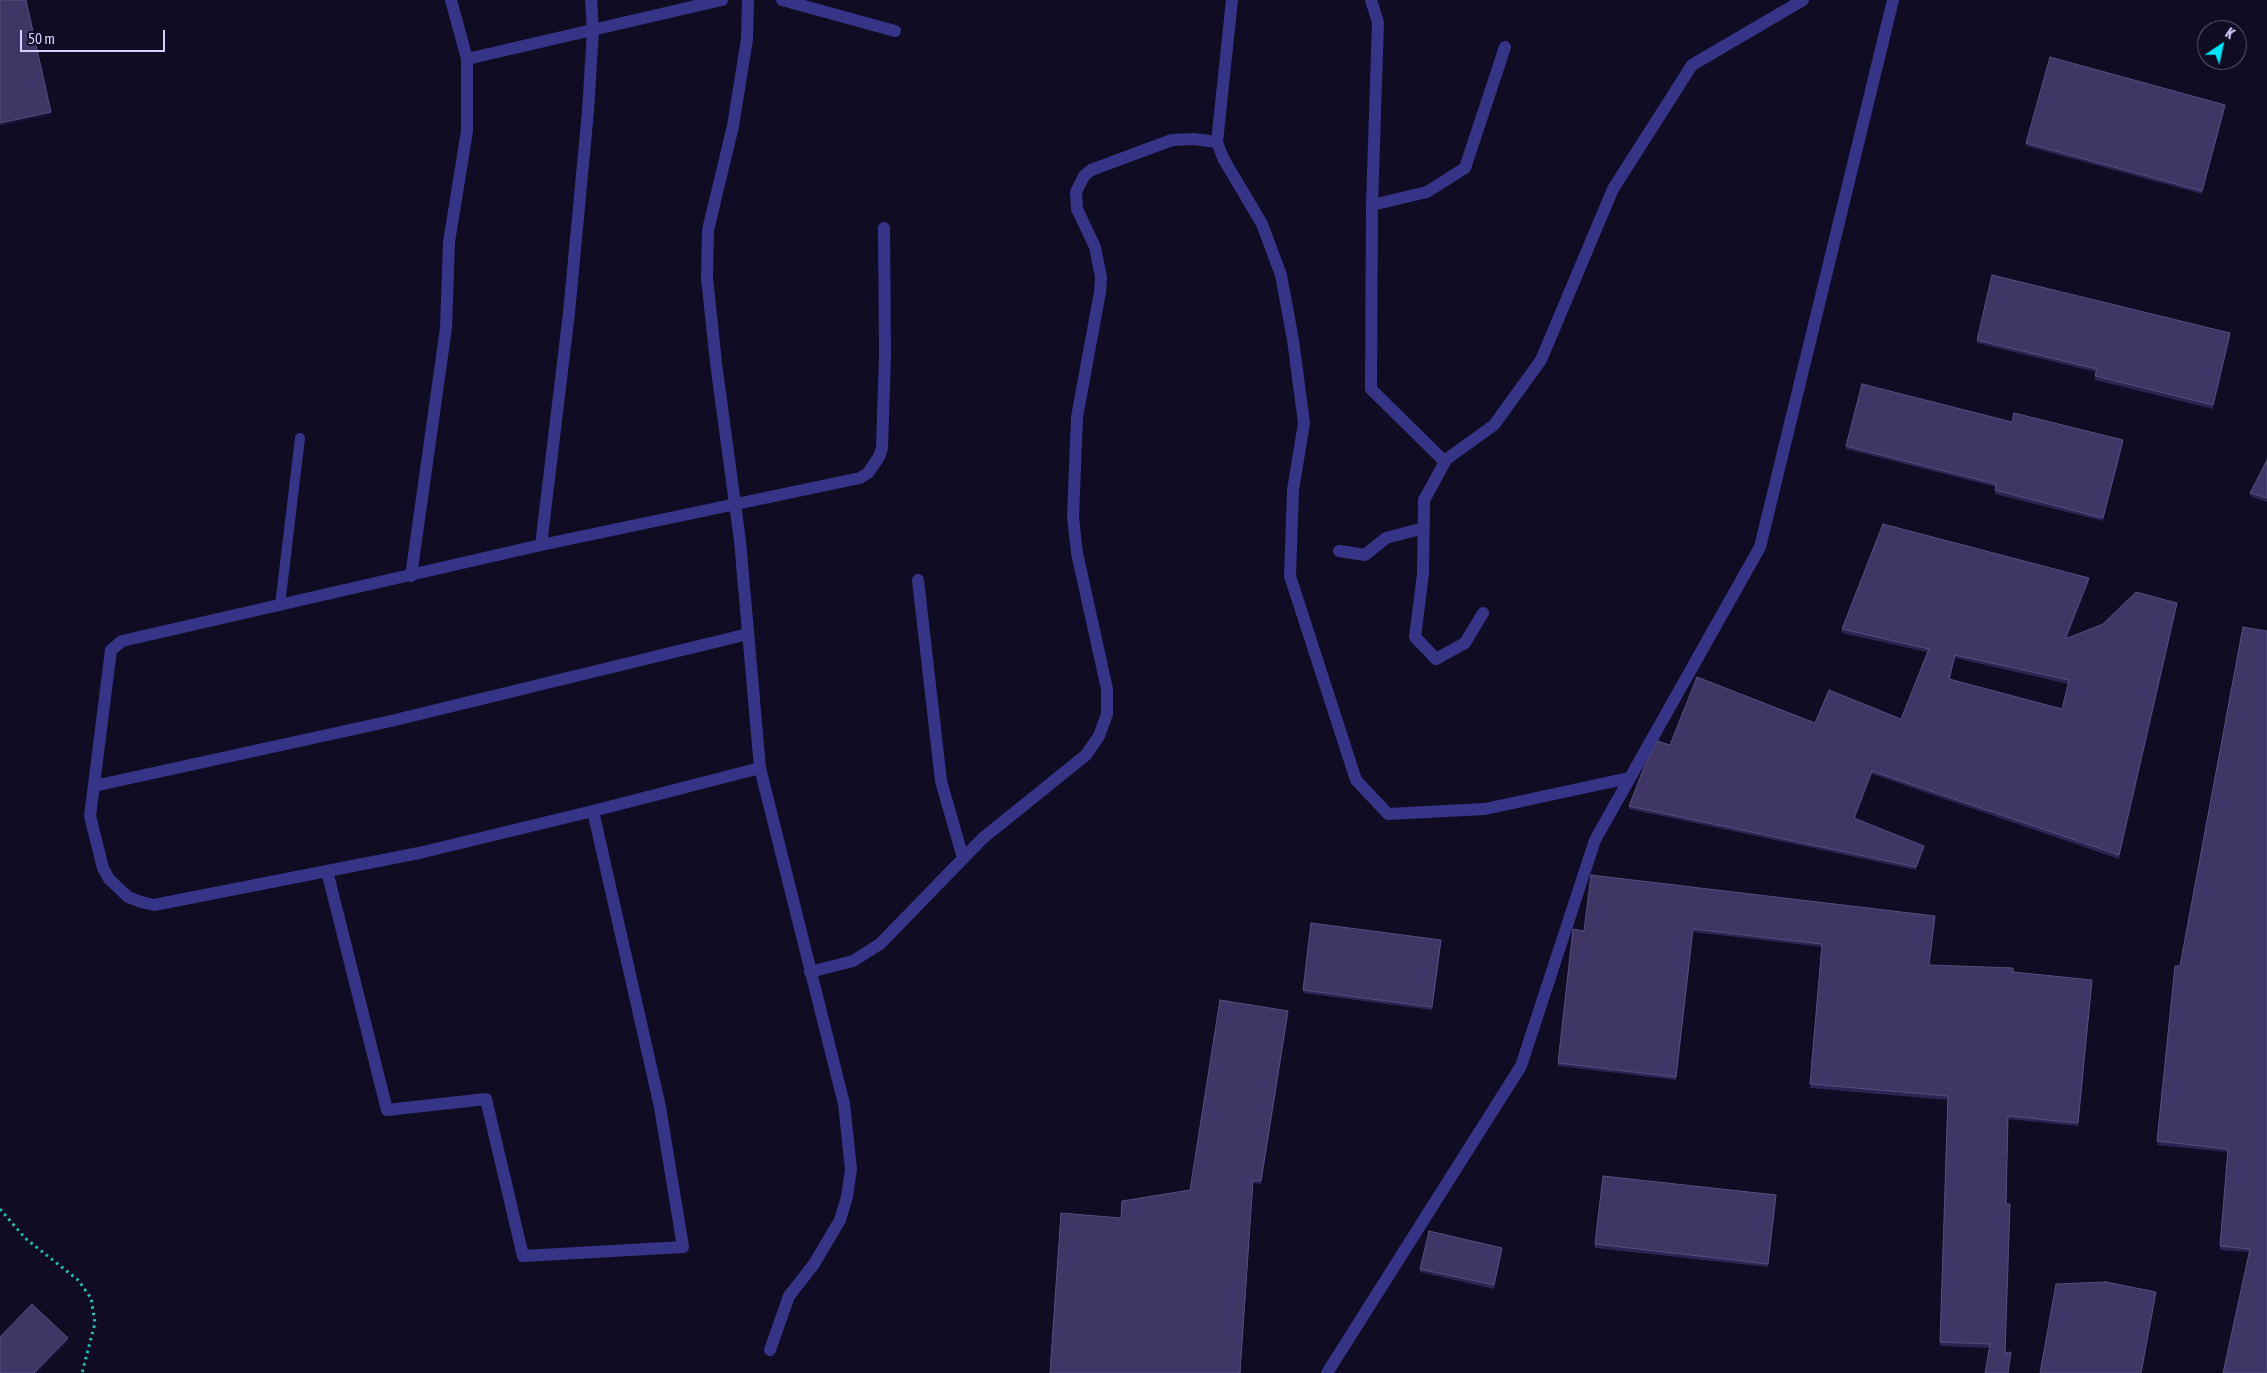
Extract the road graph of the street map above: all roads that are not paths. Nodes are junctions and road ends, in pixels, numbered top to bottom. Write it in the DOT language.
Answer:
graph roads {
  1 [pos="451,0"];
  2 [pos="591,0"];
  3 [pos="722,0"];
  4 [pos="748,0"];
  5 [pos="782,0"];
  6 [pos="1232,0"];
  7 [pos="1371,0"];
  8 [pos="1803,0"];
  9 [pos="1893,0"];
  10 [pos="593,31"];
  11 [pos="895,31"];
  12 [pos="1505,47"];
  13 [pos="467,59"];
  14 [pos="1217,142"];
  15 [pos="1372,205"];
  16 [pos="884,228"];
  17 [pos="300,438"];
  18 [pos="1446,460"];
  19 [pos="735,504"];
  20 [pos="1424,528"];
  21 [pos="541,545"];
  22 [pos="1339,550"];
  23 [pos="411,576"];
  24 [pos="918,580"];
  25 [pos="280,605"];
  26 [pos="1483,613"];
  27 [pos="748,634"];
  28 [pos="760,768"];
  29 [pos="1629,778"];
  30 [pos="94,786"];
  31 [pos="593,811"];
  32 [pos="963,858"];
  33 [pos="327,871"];
  34 [pos="810,972"];
  35 [pos="770,1350"];
  36 [pos="1326,1373"];
  1 -- 13 [label="street"];
  2 -- 10 [label="street"];
  3 -- 10 [label="street"];
  4 -- 19 [label="street"];
  5 -- 11 [label="street"];
  6 -- 14 [label="street"];
  7 -- 15 [label="street"];
  8 -- 18 [label="street"];
  9 -- 29 [label="street"];
  10 -- 13 [label="street"];
  10 -- 21 [label="street"];
  12 -- 15 [label="street"];
  13 -- 23 [label="street"];
  14 -- 29 [label="street"];
  14 -- 32 [label="street"];
  15 -- 18 [label="street"];
  16 -- 19 [label="street"];
  17 -- 25 [label="lane"];
  18 -- 20 [label="street"];
  19 -- 21 [label="street"];
  19 -- 27 [label="street"];
  20 -- 22 [label="street"];
  20 -- 26 [label="street"];
  21 -- 23 [label="street"];
  23 -- 25 [label="street"];
  24 -- 32 [label="street"];
  25 -- 30 [label="street"];
  27 -- 28 [label="street"];
  27 -- 30 [label="street"];
  28 -- 31 [label="street"];
  28 -- 34 [label="street"];
  29 -- 36 [label="street"];
  30 -- 33 [label="street"];
  31 -- 33 [label="street"];
  31 -- 33 [label="street"];
  32 -- 34 [label="street"];
  34 -- 35 [label="street"];
}
